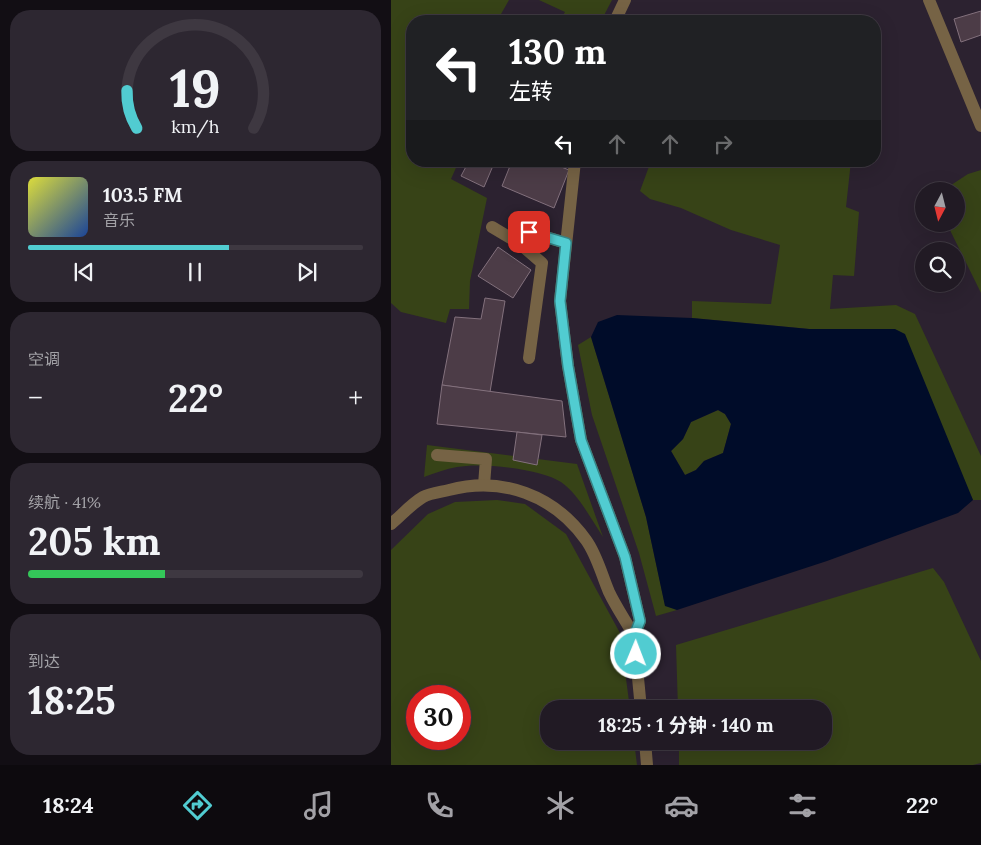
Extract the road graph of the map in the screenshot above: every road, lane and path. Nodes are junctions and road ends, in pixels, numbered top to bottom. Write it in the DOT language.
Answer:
graph roads {
  1 [pos="625,0"];
  2 [pos="929,0"];
  3 [pos="618,15"];
  4 [pos="981,126"];
  5 [pos="574,167"];
  6 [pos="493,227"];
  7 [pos="519,243"];
  8 [pos="566,243"];
  9 [pos="529,358"];
  10 [pos="437,455"];
  11 [pos="484,485"];
  12 [pos="391,524"];
  13 [pos="634,636"];
  14 [pos="640,700"];
  15 [pos="646,750"];
  16 [pos="647,765"];
  1 -- 3 [label="street"];
  2 -- 4 [label="street"];
  5 -- 8 [label="street"];
  6 -- 7 [label="street"];
  7 -- 8 [label="street"];
  7 -- 9 [label="street"];
  8 -- 13 [label="street"];
  10 -- 11 [label="street"];
  11 -- 12 [label="street"];
  11 -- 13 [label="street"];
  13 -- 14 [label="street"];
  15 -- 16 [label="street"];
}
